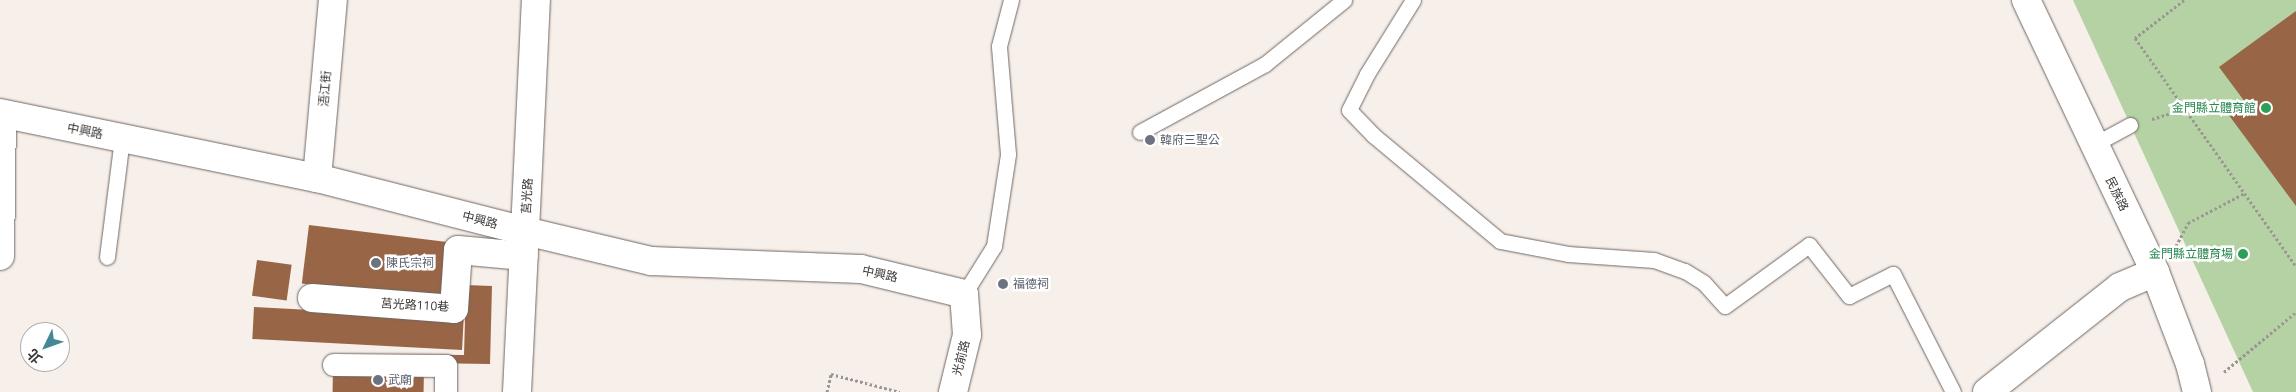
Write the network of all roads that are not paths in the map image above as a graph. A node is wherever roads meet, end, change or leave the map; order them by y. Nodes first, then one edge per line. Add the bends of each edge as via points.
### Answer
1 (333, 0) edge
2 (536, 0) edge
3 (1011, 0) edge
4 (1344, 0) edge
5 (1413, 0) edge
6 (2026, 0) edge
7 (1, 114) edge
8 (2130, 125) road end
9 (1140, 132) dead end
10 (122, 138) junction
11 (2093, 145) junction
12 (316, 178) junction
13 (525, 244) junction
14 (0, 256) edge
15 (107, 258) dead end
16 (2155, 272) junction
17 (964, 294) junction
18 (312, 298) dead end
19 (334, 365) dead end
20 (446, 392) edge
21 (517, 392) edge
22 (953, 392) edge
23 (1953, 392) edge
24 (1987, 392) edge
25 (2197, 392) edge

1 - 12 street, 浯江街
2 - 13 street, 莒光路
3 - 17 lane via 999,46 1008,154 994,246
4 - 9 lane via 1265,64
5 - 23 lane via 1349,110 1373,135 1500,241 1568,254 1654,260 1685,271 1726,306 1808,245 1849,296 1893,274
6 - 11 street, 民族路
7 - 10 street, 中興路
7 - 14 street
8 - 11 lane
10 - 12 street, 中興路
10 - 15 lane
11 - 16 street, 民族路
12 - 13 street, 中興路
13 - 17 street, 中興路 via 651,260 861,269
13 - 18 street, 莒光路110巷 via 458,250 454,309
13 - 21 street, 莒光路
16 - 24 street via 2120,287
16 - 25 street, 民族路 via 2190,364
17 - 22 street, 光前路 via 967,335
19 - 20 street via 446,366

